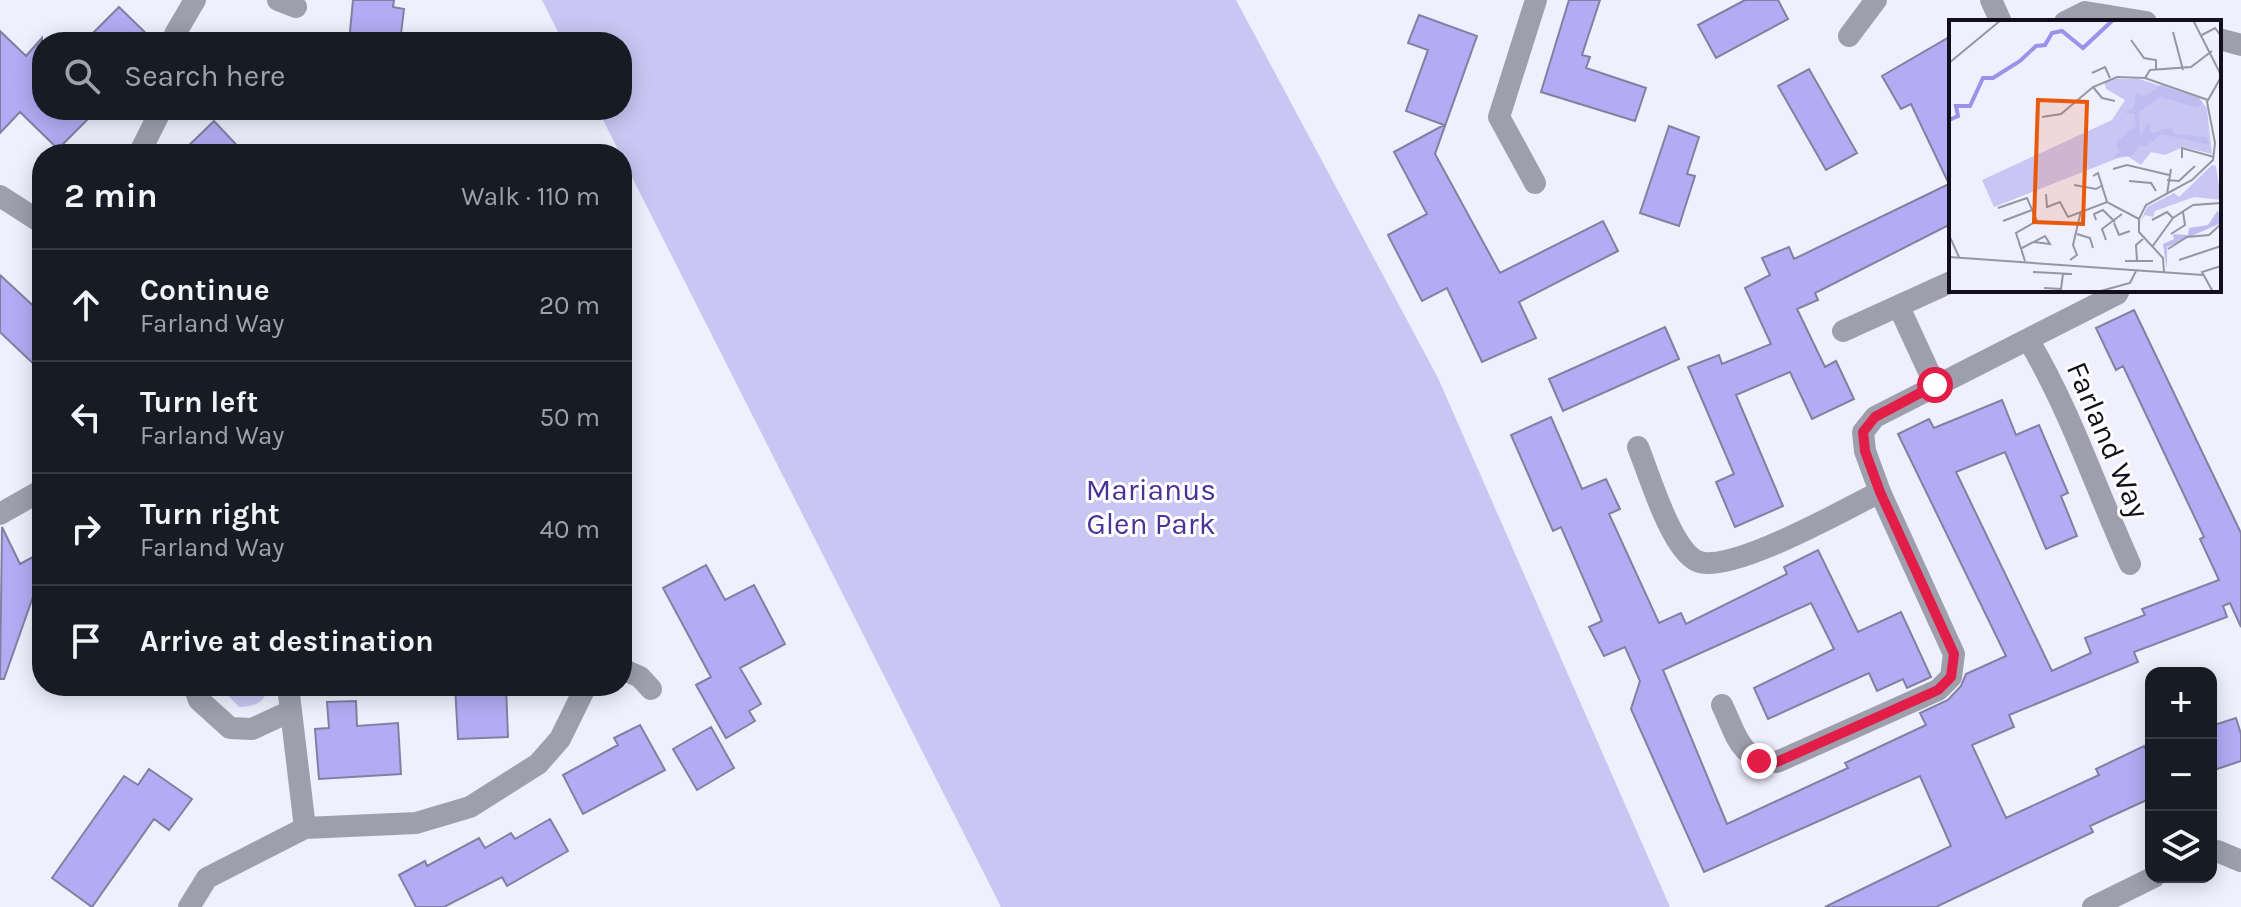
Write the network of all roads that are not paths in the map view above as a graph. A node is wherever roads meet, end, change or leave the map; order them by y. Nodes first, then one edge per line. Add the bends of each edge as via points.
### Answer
1 (195, 0) edge
2 (1536, 0) edge
3 (1876, 0) edge
4 (1991, 0) edge
5 (2000, 20) edge
6 (2069, 20) edge
7 (2134, 20) edge
8 (176, 32) edge
9 (1849, 36) dead end
10 (2221, 40) edge
11 (2241, 45) edge
12 (156, 120) edge
13 (144, 144) edge
14 (1535, 183) dead end
15 (0, 196) edge
16 (32, 217) edge
17 (1949, 283) edge
18 (2115, 292) edge
19 (1899, 307) junction
20 (1843, 331) dead end
21 (2029, 341) junction
22 (1935, 385) junction
23 (1638, 447) dead end
24 (1880, 492) junction
25 (32, 496) edge
26 (0, 514) edge
27 (2130, 564) dead end
28 (632, 673) edge
29 (651, 689) dead end
30 (198, 696) edge
31 (289, 696) edge
32 (581, 696) edge
33 (1722, 705) dead end
34 (291, 711) junction
35 (305, 828) junction
36 (2217, 851) edge
37 (2241, 861) edge
38 (2145, 881) edge
39 (189, 907) edge
40 (2093, 907) edge

1 - 8 street
2 - 14 street via 1499,117
3 - 9 street
4 - 5 street
6 - 7 street via 2085,12
10 - 11 street
12 - 13 street
15 - 16 street
17 - 19 street
18 - 21 street, Farland Way
19 - 20 street
19 - 22 street
21 - 22 street, Farland Way
21 - 27 street, Farland Way via 2064,402
22 - 24 street, Farland Way via 1875,417 1863,432
23 - 24 street via 1682,546 1696,561 1711,564 1754,553
24 - 33 street, Farland Way via 1954,654 1951,677 1938,690 1777,762 1759,761 1744,751
25 - 26 street
28 - 29 street
30 - 34 street via 230,728 252,729
31 - 34 street
32 - 35 street via 560,739 538,764 470,807 416,823
34 - 35 street
35 - 39 street via 207,878
36 - 37 street
38 - 40 street

